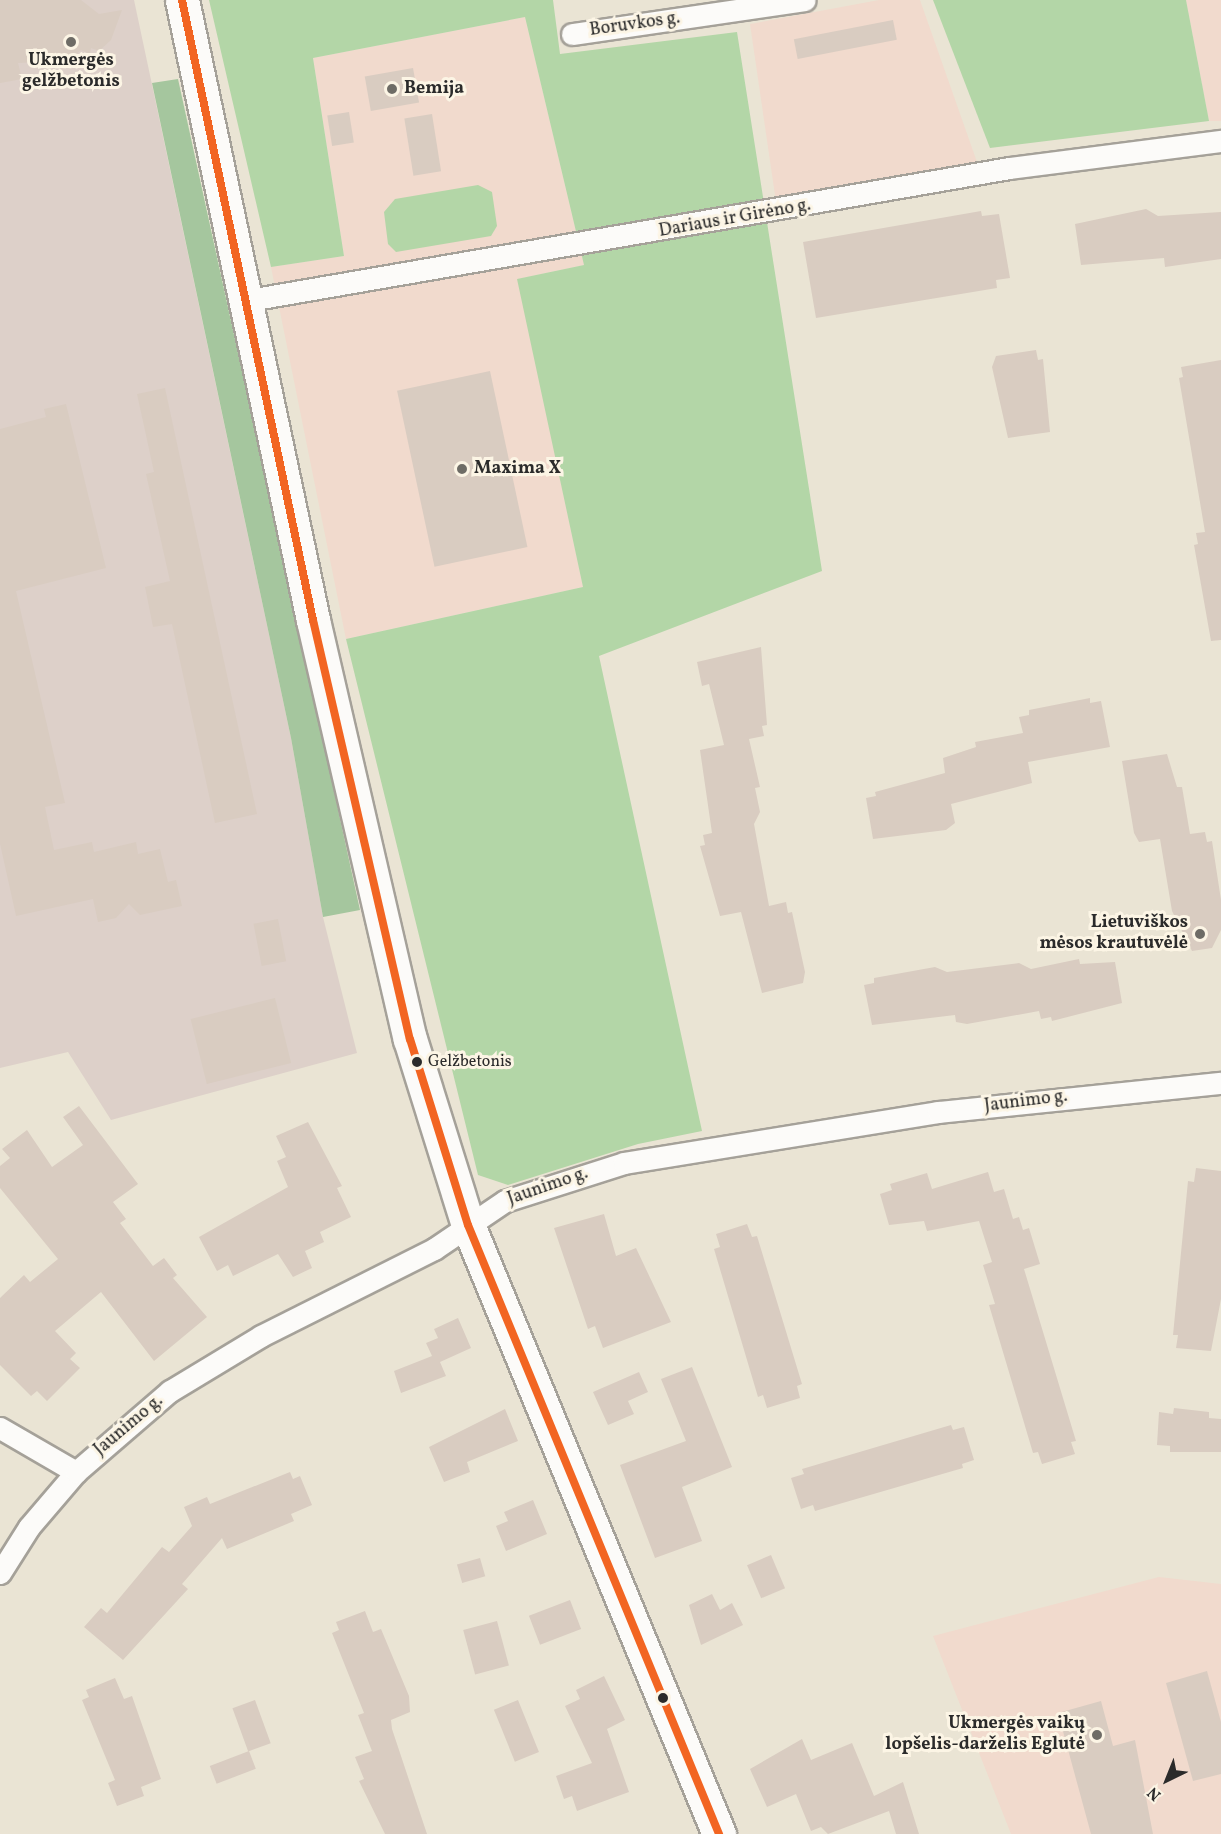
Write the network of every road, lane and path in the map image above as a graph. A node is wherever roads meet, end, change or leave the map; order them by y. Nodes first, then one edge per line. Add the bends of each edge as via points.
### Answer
1 (182, 0) edge
2 (805, 0) edge
3 (572, 34) dead end
4 (1221, 141) edge
5 (249, 300) junction
6 (1221, 1083) edge
7 (468, 1225) junction
8 (0, 1428) edge
9 (76, 1472) junction
10 (0, 1573) edge
11 (719, 1834) edge

1 - 5 main road
2 - 3 street, Boruvkos g.
4 - 5 street, Dariaus ir Girėno g. via 1008,168
5 - 7 main road via 312,620 406,1023
6 - 7 street, Jaunimo g. via 938,1113 624,1163 505,1201
7 - 9 street, Jaunimo g. via 434,1249 229,1353 170,1391
7 - 11 main road
8 - 9 street
9 - 10 street, Jaunimo g. via 28,1527

